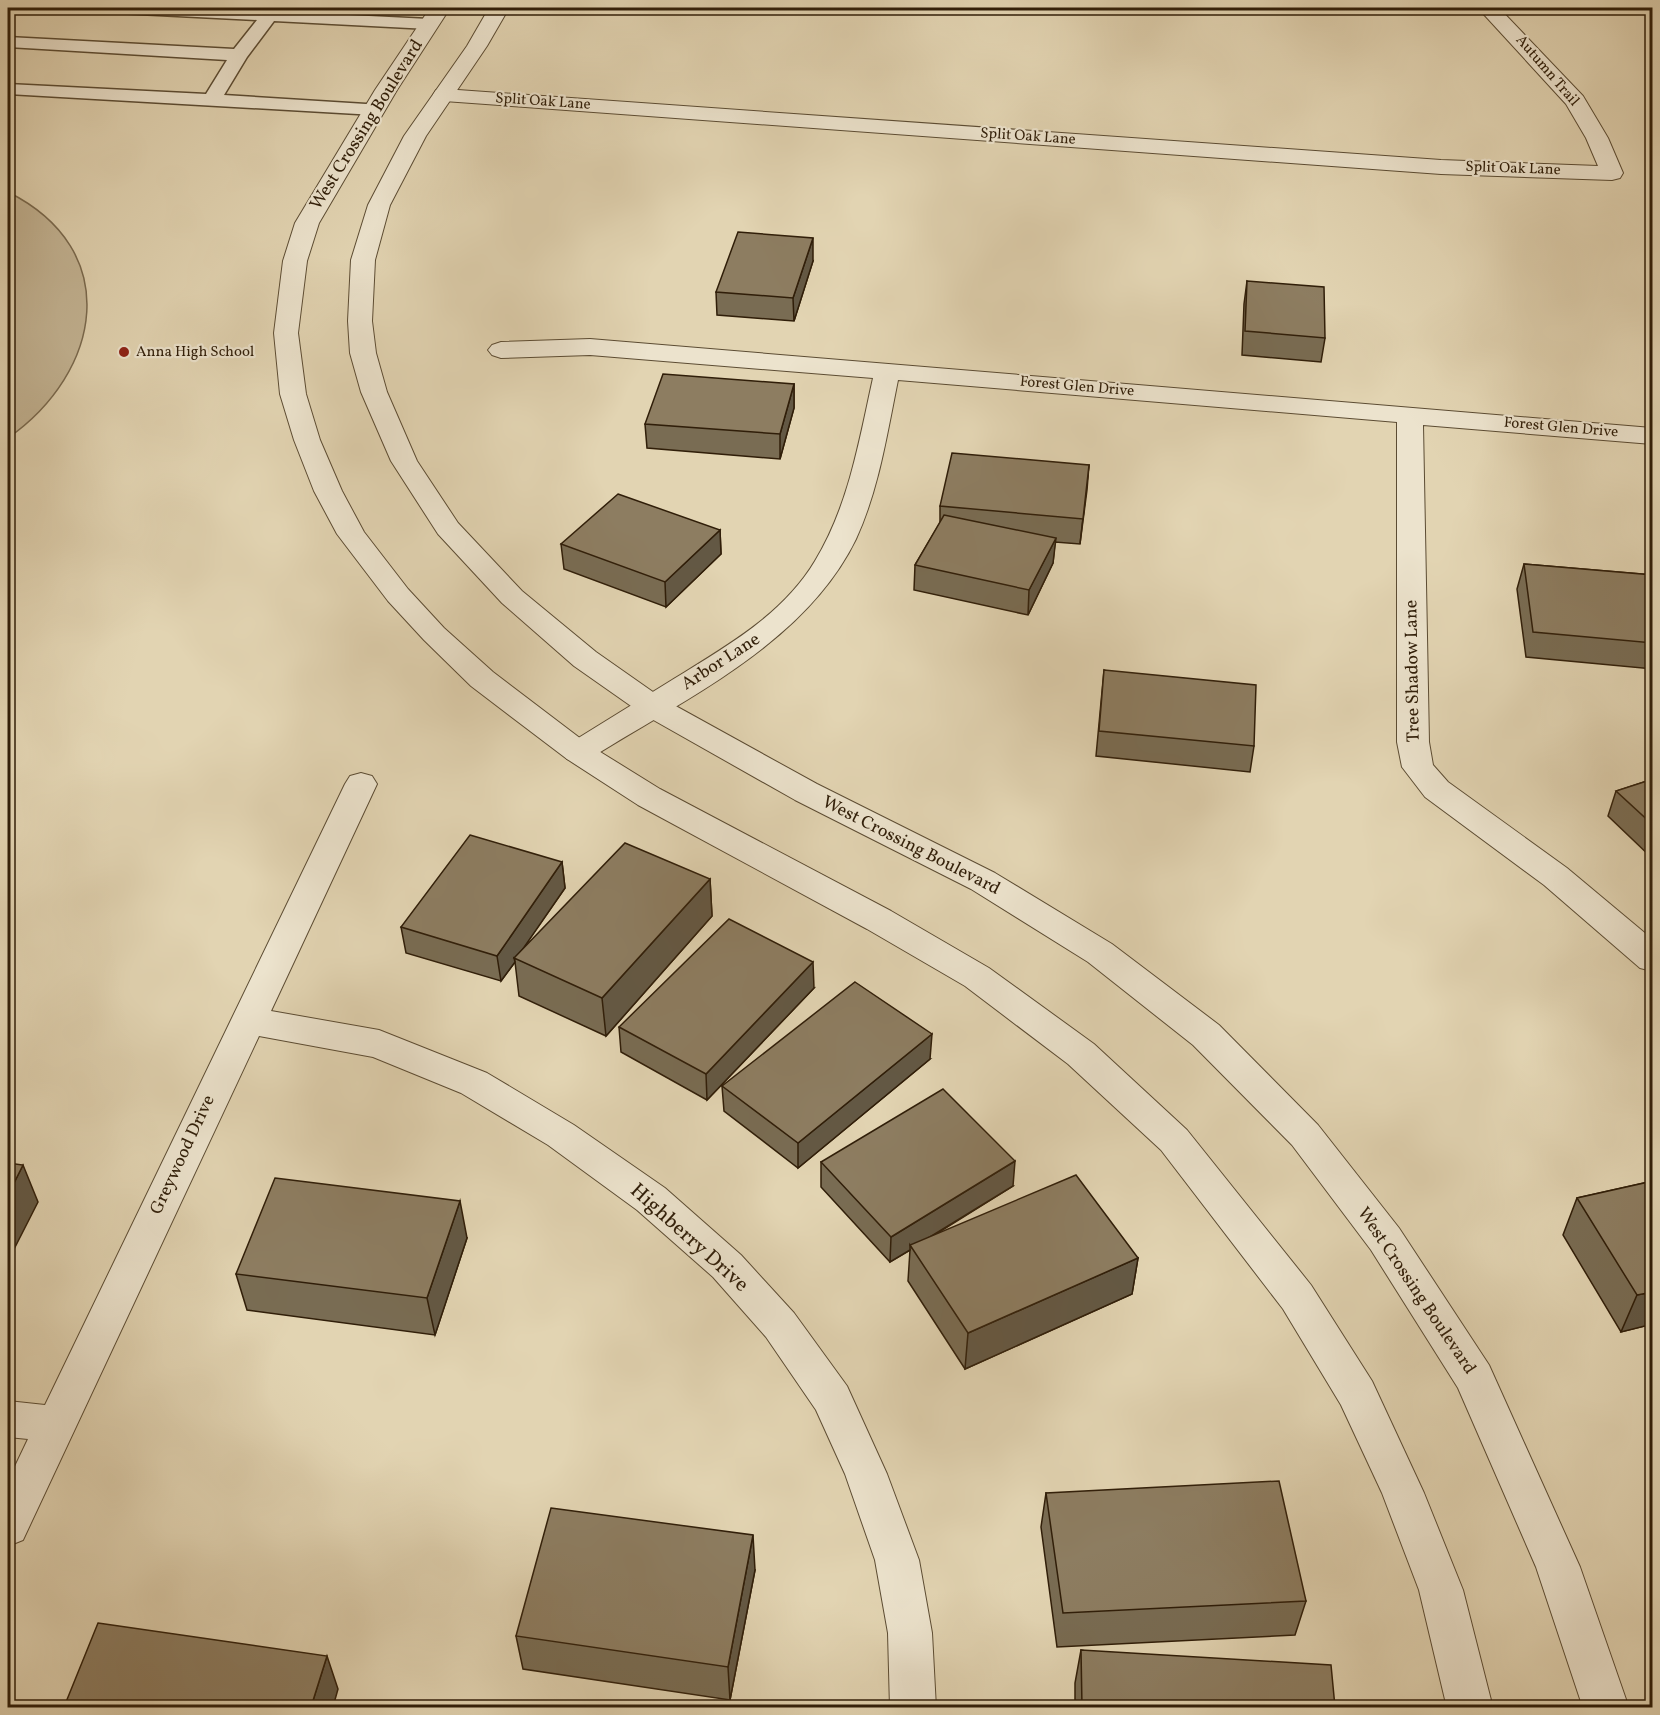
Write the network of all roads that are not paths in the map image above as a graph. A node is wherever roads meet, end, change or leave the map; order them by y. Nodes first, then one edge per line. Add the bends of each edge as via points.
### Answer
1 (118, 8) edge
2 (499, 8) edge
3 (1488, 8) edge
4 (269, 16) junction
5 (435, 16) edge
6 (8, 42) edge
7 (239, 55) junction
8 (8, 89) edge
9 (444, 95) junction
10 (211, 101) junction
11 (375, 109) junction
12 (1612, 173) joint
13 (501, 350) dead end
14 (887, 371) junction
15 (1410, 416) junction
16 (1653, 436) edge
17 (652, 706) junction
18 (578, 752) junction
19 (361, 784) dead end
20 (1653, 959) edge
21 (247, 1020) junction
22 (8, 1419) edge
23 (55, 1424) junction
24 (8, 1526) edge
25 (913, 1707) edge
26 (1470, 1707) edge
27 (1606, 1707) edge

1 - 4 lane
2 - 9 street, West Crossing Boulevard
3 - 12 street, Autumn Trail via 1575,102
4 - 5 lane
4 - 7 lane
5 - 11 street, West Crossing Boulevard
6 - 7 lane
7 - 10 lane
8 - 10 lane
9 - 12 street, Split Oak Lane via 1441,167
9 - 17 street, West Crossing Boulevard via 415,136 379,205 363,260 360,321 363,353 374,392 404,461 448,528 512,597 585,659
10 - 11 lane
11 - 18 street, West Crossing Boulevard via 307,223 295,261 286,333 293,394 307,440 328,492 351,534 398,595 482,679
13 - 14 street, Forest Glen Drive via 590,347
14 - 15 street, Forest Glen Drive
14 - 17 street, Arbor Lane via 863,482 829,562 807,593 751,645
15 - 16 street, Forest Glen Drive
15 - 20 street, Tree Shadow Lane via 1413,726 1418,767 1436,789 1568,886
17 - 18 street, Arbor Lane
17 - 27 street, West Crossing Boulevard via 806,792 983,881 1100,953 1206,1035 1305,1136 1385,1239 1474,1378 1558,1567
18 - 26 street, West Crossing Boulevard via 649,797 977,977 1081,1054 1174,1140 1297,1297 1357,1394 1403,1493 1440,1590
19 - 21 street, Greywood Drive
21 - 23 street, Greywood Drive
21 - 25 street, Highberry Drive via 379,1044 474,1083 561,1135 651,1199 728,1266 780,1325 832,1400 866,1474 897,1560 910,1633
22 - 23 street
23 - 24 street, Greywood Drive

